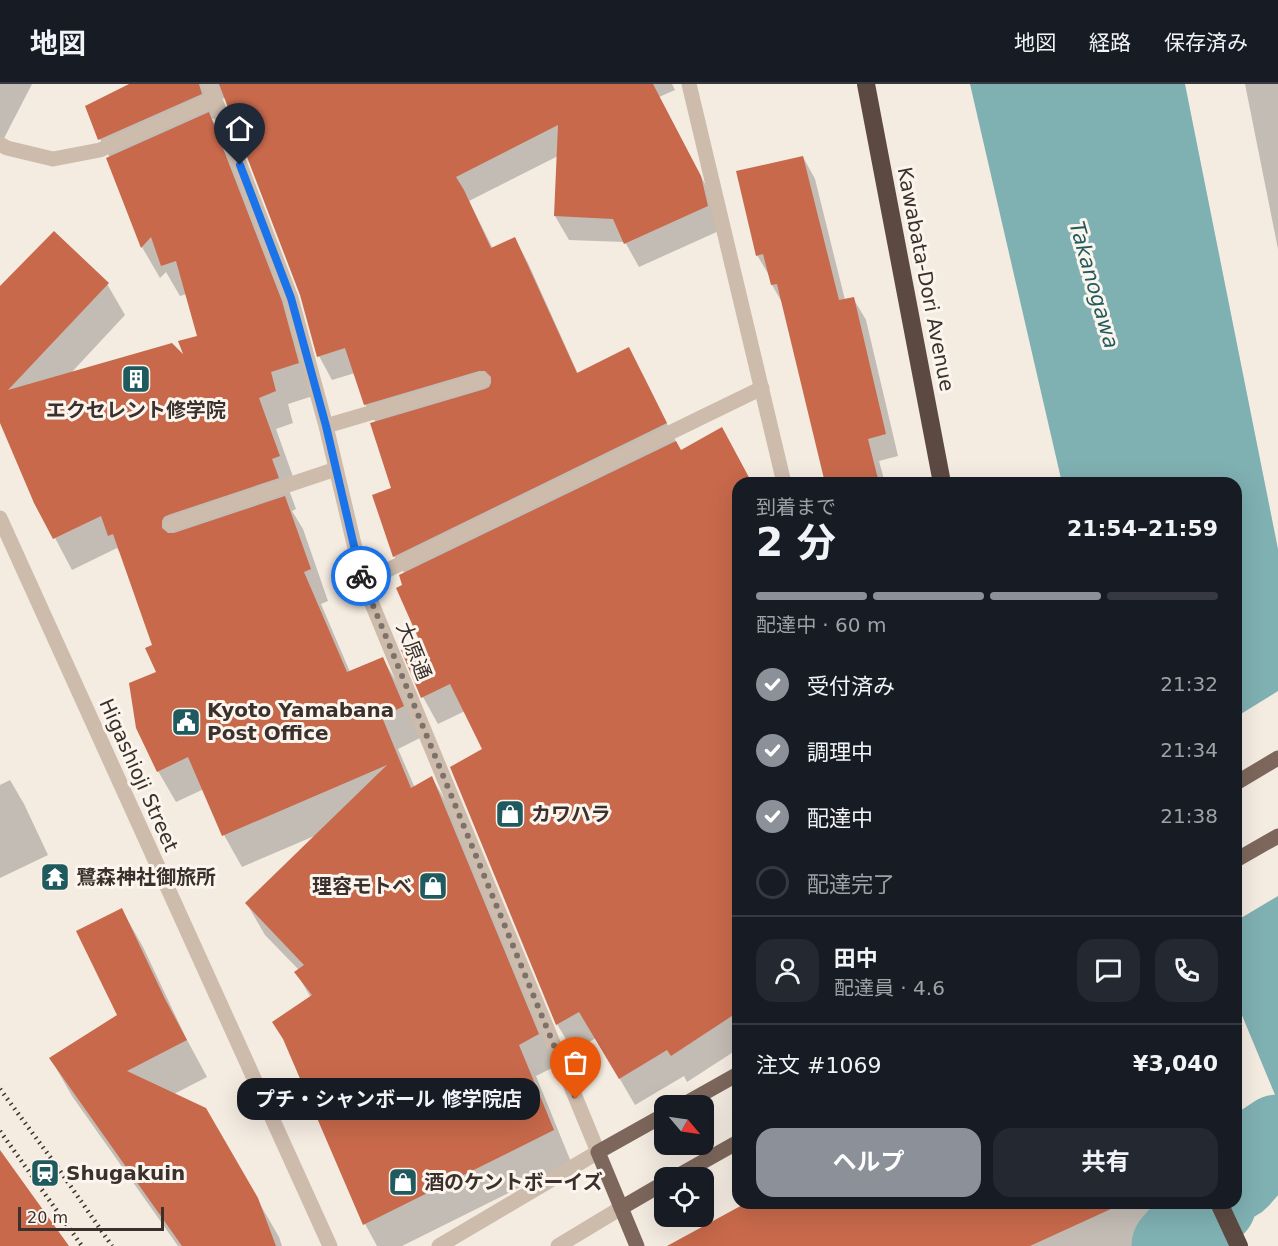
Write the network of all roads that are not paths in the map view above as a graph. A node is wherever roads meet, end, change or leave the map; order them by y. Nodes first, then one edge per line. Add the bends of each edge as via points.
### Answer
1 (209, 84) edge
2 (689, 84) edge
3 (866, 84) edge
4 (214, 99) junction
5 (0, 144) edge
6 (482, 380) dead end
7 (762, 388) junction
8 (326, 426) junction
9 (336, 469) junction
10 (783, 477) edge
11 (941, 477) edge
12 (0, 518) edge
13 (171, 524) dead end
14 (363, 582) junction
15 (1278, 758) edge
16 (1242, 779) edge
17 (1278, 836) edge
18 (1242, 857) edge
19 (732, 1077) edge
20 (701, 1095) edge
21 (654, 1121) edge
22 (732, 1145) edge
23 (598, 1152) junction
24 (694, 1167) edge
25 (654, 1189) edge
26 (621, 1208) junction
27 (1222, 1209) edge
28 (1238, 1242) edge
29 (330, 1246) edge
30 (439, 1246) edge
31 (558, 1246) edge
32 (637, 1246) edge

1 - 4 street, 大原通
2 - 7 street
3 - 11 highway, Kawabata-Dori Avenue
4 - 5 street via 100,150 53,159
4 - 8 street, 大原通 via 291,298
6 - 8 street
7 - 10 street
7 - 14 street
8 - 9 street, 大原通
9 - 13 street
9 - 14 street, 大原通
12 - 29 street, Higashioji Street
14 - 23 street, 大原通
15 - 16 main road
17 - 18 main road
19 - 20 main road
21 - 23 main road
22 - 24 main road
23 - 26 main road
23 - 30 street
25 - 26 main road
26 - 31 street
26 - 32 main road
27 - 28 highway

